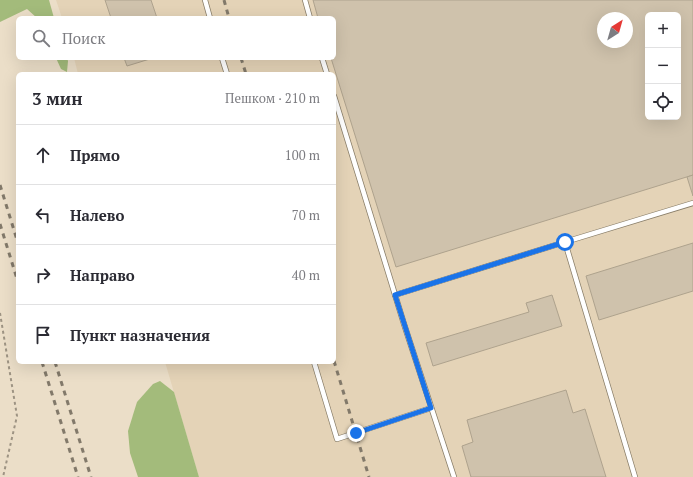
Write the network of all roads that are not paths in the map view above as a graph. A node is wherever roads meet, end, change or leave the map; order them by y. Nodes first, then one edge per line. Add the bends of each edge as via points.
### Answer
1 (205, 0) edge
2 (305, 0) edge
3 (209, 16) edge
4 (309, 16) edge
5 (223, 60) edge
6 (323, 60) edge
7 (226, 72) edge
8 (326, 72) edge
9 (336, 103) edge
10 (693, 203) edge
11 (565, 242) junction
12 (395, 295) junction
13 (315, 364) edge
14 (431, 408) junction
15 (454, 477) edge
16 (635, 477) edge

1 - 3 lane
2 - 4 lane
5 - 7 lane
6 - 8 lane
9 - 12 lane
10 - 11 lane
11 - 12 lane
11 - 16 lane
12 - 14 lane
13 - 14 lane via 338,438
14 - 15 lane

